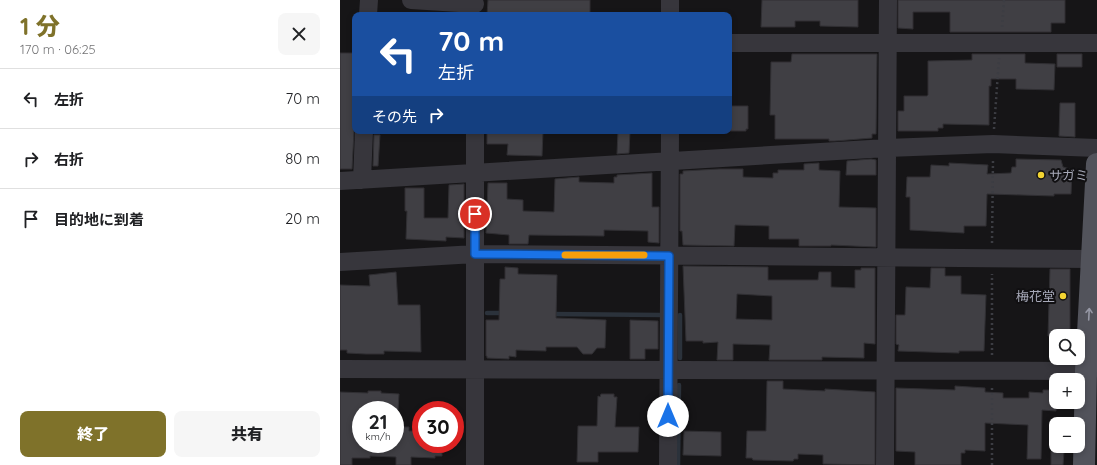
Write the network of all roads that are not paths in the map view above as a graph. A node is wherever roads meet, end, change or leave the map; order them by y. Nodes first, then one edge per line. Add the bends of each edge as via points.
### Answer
1 (369, 0) edge
2 (410, 0) edge
3 (670, 0) edge
4 (888, 0) edge
5 (475, 6) edge
6 (368, 12) edge
7 (670, 12) edge
8 (732, 43) edge
9 (888, 43) junction
10 (1097, 43) edge
11 (364, 134) edge
12 (475, 134) edge
13 (670, 134) edge
14 (887, 148) junction
15 (1097, 148) edge
16 (669, 162) junction
17 (1097, 164) edge
18 (475, 173) junction
19 (362, 180) junction
20 (340, 181) edge
21 (475, 254) junction
22 (669, 256) junction
23 (886, 257) junction
24 (1092, 259) junction
25 (340, 262) edge
26 (340, 369) edge
27 (475, 370) junction
28 (669, 370) junction
29 (885, 370) junction
30 (1092, 370) edge
31 (475, 465) edge
32 (668, 465) edge
33 (885, 465) edge
34 (1084, 465) edge

1 - 6 street
2 - 5 street
3 - 7 street
4 - 9 street
8 - 9 street
9 - 10 street
9 - 14 street
11 - 19 street
12 - 18 street
13 - 16 street
14 - 15 street via 993,144
14 - 16 street
14 - 23 street
16 - 18 street
16 - 22 street
17 - 24 main road
18 - 19 street
18 - 21 street
19 - 20 street
21 - 22 street
21 - 25 street
21 - 27 street
22 - 23 street
22 - 28 street
23 - 24 street
23 - 29 street
30 -> 24 main road
26 - 27 street
27 - 28 street
27 - 31 street
28 - 29 street
28 - 32 street
29 - 30 street
29 - 33 street
30 - 34 main road

